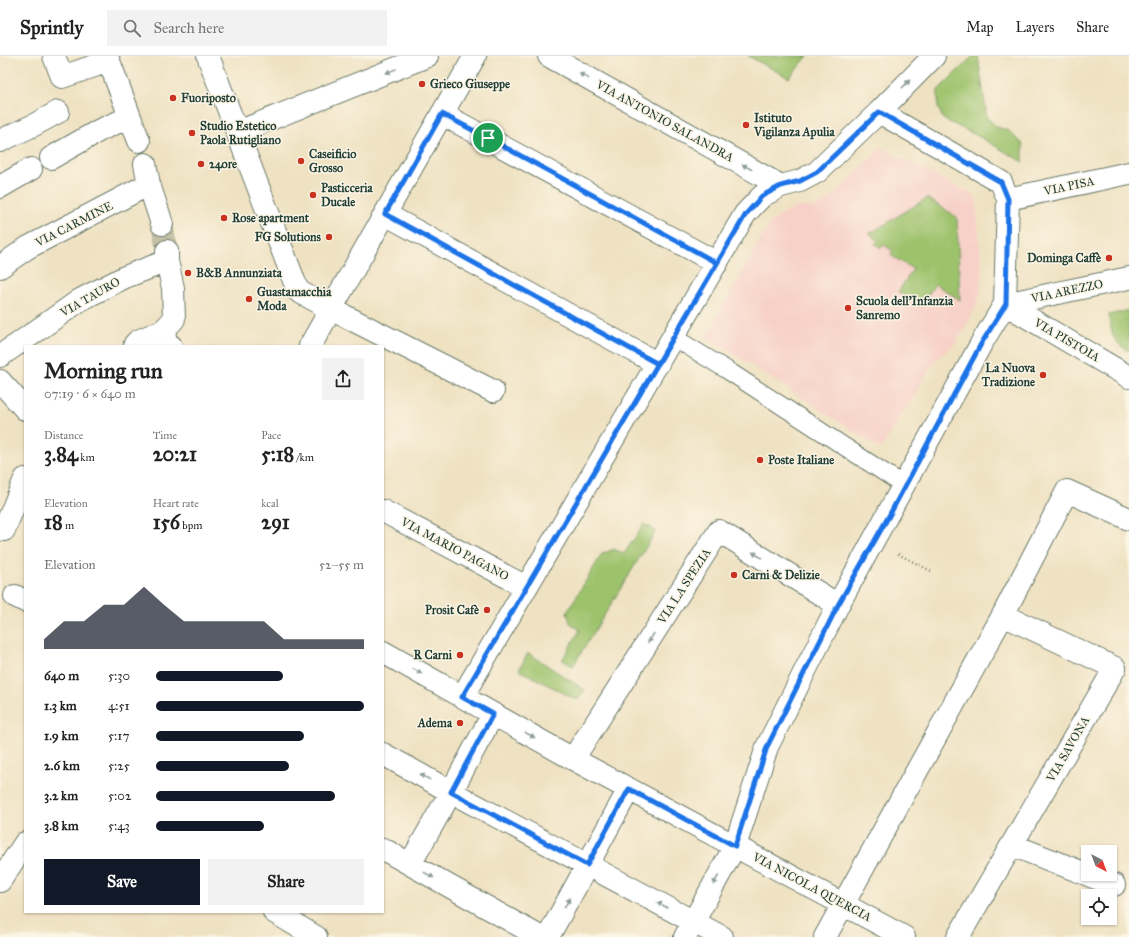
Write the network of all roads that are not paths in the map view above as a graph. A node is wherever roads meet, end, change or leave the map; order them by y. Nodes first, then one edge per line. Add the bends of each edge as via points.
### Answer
1 (54, 56) edge
2 (208, 56) edge
3 (427, 56) edge
4 (475, 56) edge
5 (549, 56) edge
6 (934, 56) edge
7 (58, 112) dead end
8 (879, 112) junction
9 (442, 114) junction
10 (130, 116) junction
11 (238, 132) junction
12 (0, 141) edge
13 (139, 141) dead end
14 (51, 158) dead end
15 (31, 169) dead end
16 (1129, 173) edge
17 (781, 186) junction
18 (0, 187) edge
19 (1008, 199) junction
20 (385, 214) junction
21 (162, 224) tunnel mouth
22 (717, 263) junction
23 (0, 267) edge
24 (1129, 278) edge
25 (1006, 304) junction
26 (331, 309) junction
27 (673, 338) junction
28 (167, 340) edge
29 (135, 344) dead end
30 (311, 345) edge
31 (10, 349) edge
32 (658, 364) junction
33 (1129, 377) edge
34 (0, 381) edge
35 (493, 391) dead end
36 (24, 407) edge
37 (24, 481) edge
38 (905, 486) junction
39 (384, 512) edge
40 (1129, 519) edge
41 (0, 528) edge
42 (526, 587) junction
43 (838, 605) junction
44 (1003, 615) junction
45 (384, 653) edge
46 (462, 697) junction
47 (493, 714) junction
48 (384, 755) edge
49 (573, 759) junction
50 (629, 789) junction
51 (451, 792) junction
52 (24, 844) edge
53 (1012, 845) junction
54 (735, 846) junction
55 (384, 850) edge
56 (410, 864) junction
57 (587, 865) junction
58 (0, 880) edge
59 (1114, 885) dead end
60 (842, 904) junction
61 (276, 913) edge
62 (689, 930) edge
63 (316, 937) edge
64 (540, 937) edge
65 (548, 937) edge
66 (722, 937) edge
67 (825, 937) edge
68 (904, 937) edge
69 (958, 937) edge

1 - 10 street via 62,77 109,61
2 - 11 street
3 -> 11 street
4 - 9 street
17 -> 5 street, VIA ANTONIO SALANDRA
8 -> 6 street
7 - 12 street
8 - 17 street via 817,172 800,181
8 - 19 street via 1001,182
9 - 20 street
9 - 22 street
10 - 13 street
10 - 14 street
11 - 26 street via 298,291
15 - 18 street
16 - 19 street, VIA PISA
17 - 22 street via 762,196 746,214
19 - 25 street
20 - 26 street
20 - 32 street
21 - 23 street, VIA CARMINE via 147,174
22 - 27 street
24 - 25 street, VIA AREZZO
25 - 33 street, VIA PISTOIA
25 - 38 street via 981,344
26 - 30 street
26 - 35 street
27 - 32 street
27 - 38 lane via 727,370
28 - 29 street via 138,341
28 - 31 street, VIA TAURO via 174,319 173,288 167,256 80,300
32 - 42 street
34 - 36 street
37 - 41 street via 4,530
38 - 43 street
39 - 42 street, VIA MARIO PAGANO
40 - 44 street via 1067,491
42 - 46 street
43 -> 49 street, VIA LA SPEZIA via 719,531
43 - 54 street via 767,747
44 - 53 street, VIA SAVONA via 1115,668
44 - 60 street
45 -> 46 street, VIA NICOLA QUERCIA
46 - 47 street, VIA NICOLA QUERCIA
47 -> 49 street, VIA NICOLA QUERCIA
47 - 51 street
51 -> 48 street
49 - 50 street, VIA NICOLA QUERCIA
50 - 54 street, VIA NICOLA QUERCIA
50 - 57 street
51 - 56 street
51 - 57 street
52 - 58 street
53 - 59 street
53 - 69 street, VIA SAVONA
54 - 60 street, VIA NICOLA QUERCIA
54 -> 62 street
55 - 56 street
56 -> 64 street
62 -> 57 street
65 -> 57 street
60 - 67 street
60 - 68 street, VIA NICOLA QUERCIA
61 - 63 street
62 - 66 street

